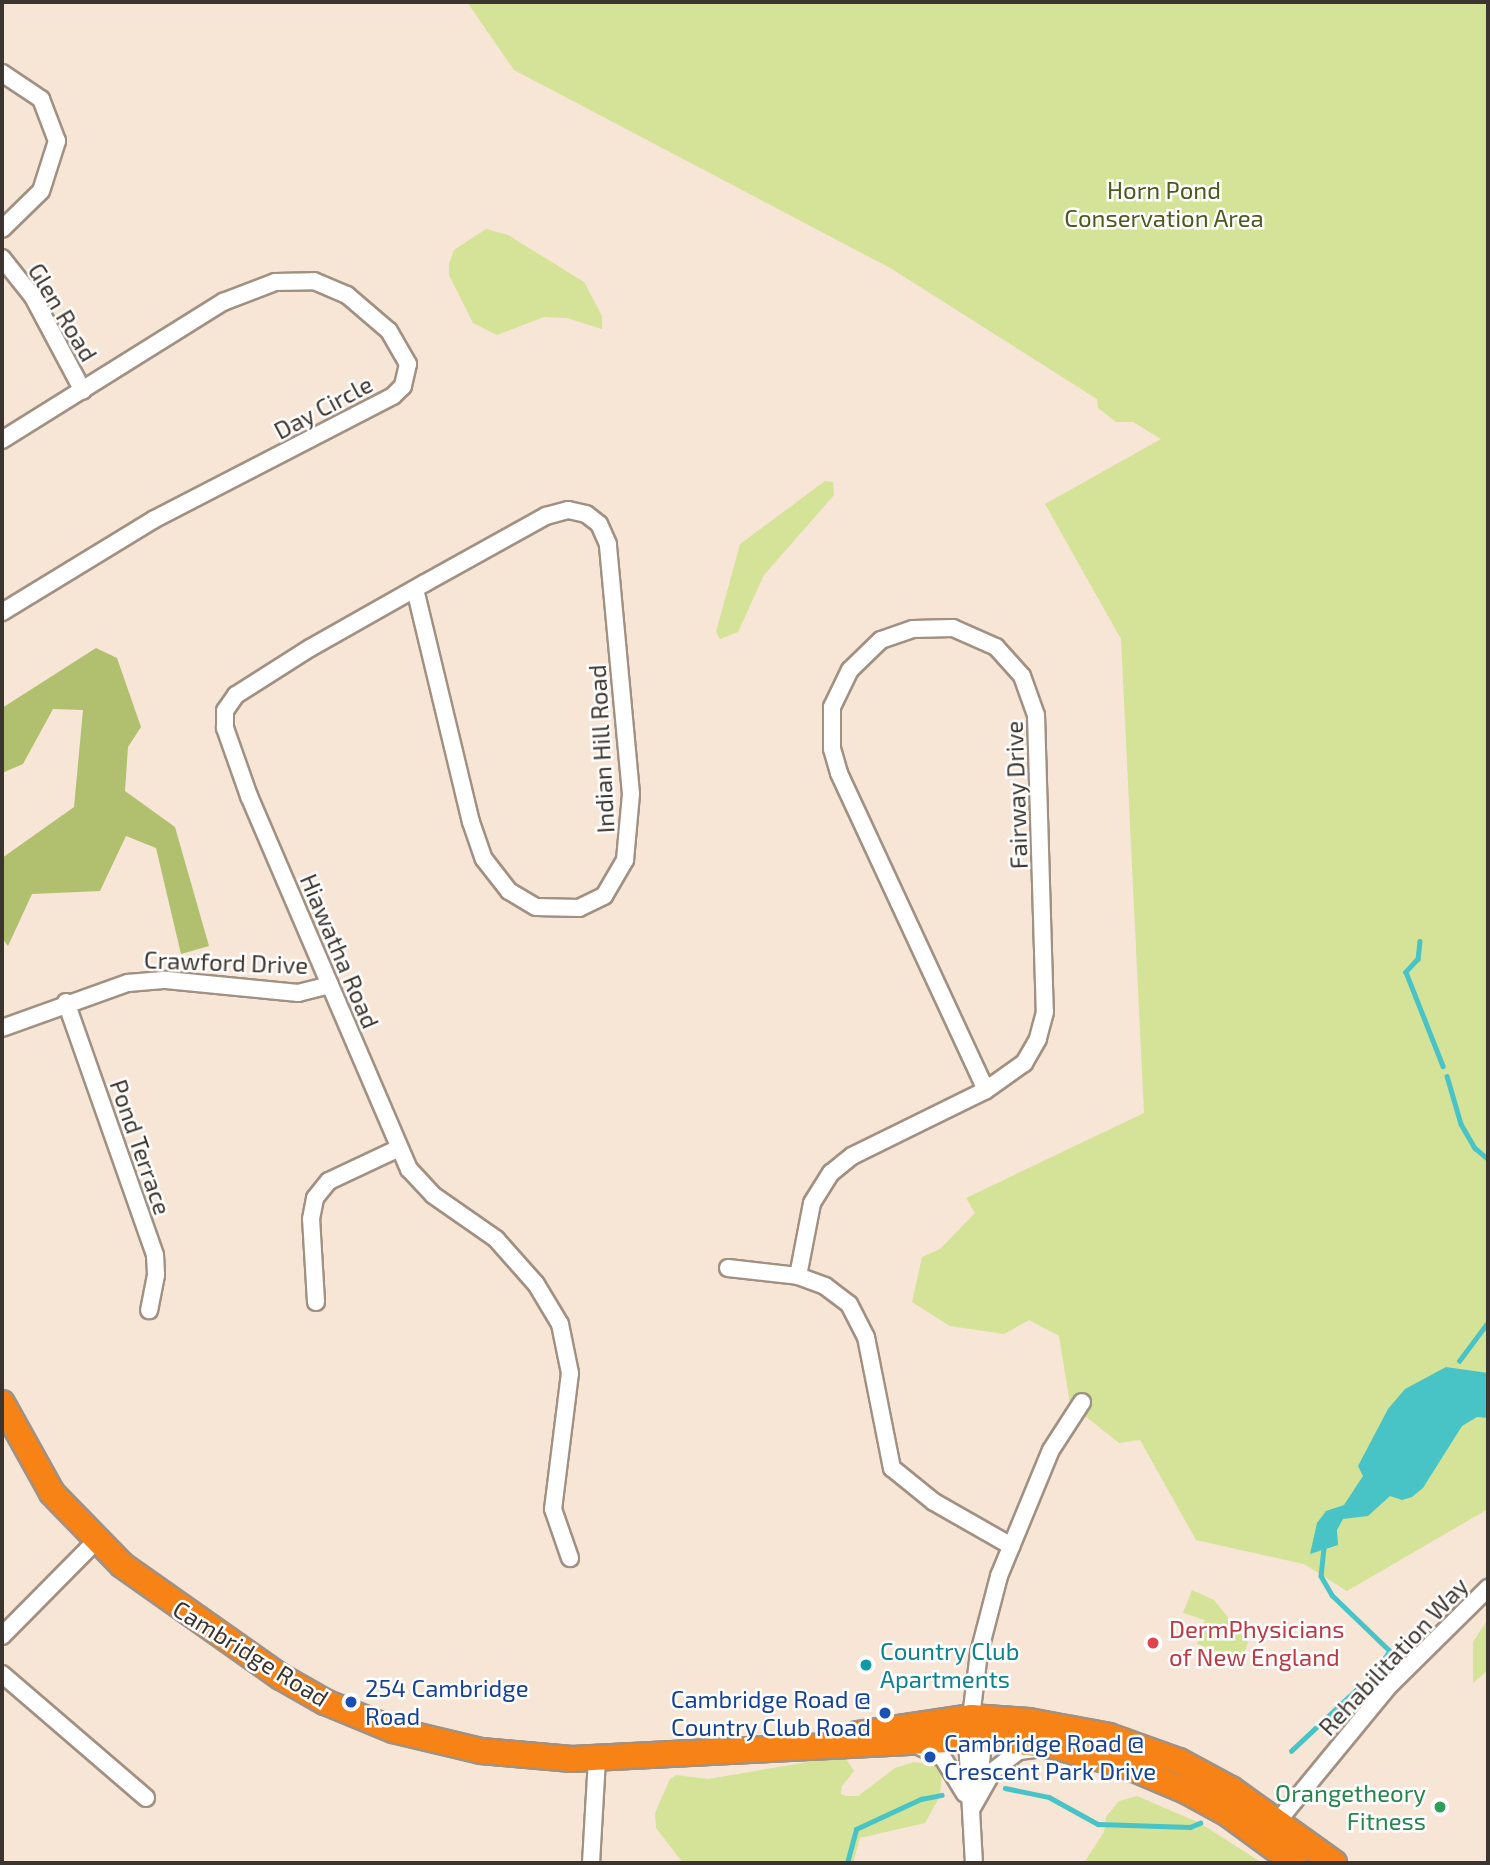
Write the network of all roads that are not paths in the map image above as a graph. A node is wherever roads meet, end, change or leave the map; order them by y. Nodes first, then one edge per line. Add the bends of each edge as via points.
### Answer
1 (2, 73) edge
2 (2, 229) edge
3 (2, 258) edge
4 (83, 391) junction
5 (2, 440) edge
6 (586, 514) joint
7 (415, 589) junction
8 (2, 612) edge
9 (330, 985) junction
10 (66, 1002) junction
11 (2, 1028) edge
12 (986, 1090) junction
13 (399, 1148) junction
14 (728, 1268) dead end
15 (798, 1276) junction
16 (316, 1302) dead end
17 (149, 1310) dead end
18 (1082, 1402) dead end
19 (2, 1403) edge
20 (95, 1542) junction
21 (1011, 1546) junction
22 (570, 1558) dead end
23 (1488, 1588) edge
24 (2, 1636) edge
25 (2, 1674) edge
26 (974, 1731) junction
27 (908, 1742) junction
28 (799, 1749) junction
29 (1072, 1750) junction
30 (597, 1759) junction
31 (979, 1791) junction
32 (146, 1798) dead end
33 (971, 1808) junction
34 (1278, 1821) junction
35 (591, 1863) edge
36 (974, 1863) edge
37 (1295, 1863) edge
38 (1334, 1863) edge

1 - 2 street via 41,99 57,141 41,191
3 - 4 street, Glen Road via 33,297
4 - 5 street, Day Circle
4 - 8 street, Day Circle via 223,302 251,289 287,281 314,281 347,295 389,331 408,364 403,386 393,396 144,525
6 - 7 street, Hiawatha Road via 568,510 547,516
6 - 7 street, Indian Hill Road via 599,524 608,544 631,809 629,844 620,872 610,891 593,904 557,910 528,905 509,891 484,859
7 - 9 street, Hiawatha Road via 249,685 230,701 224,714 231,752
9 - 10 street, Crawford Drive via 298,993 147,981 109,987
9 - 13 street, Hiawatha Road
10 - 11 street, Crawford Drive
10 - 17 street, Pond Terrace via 155,1255
12 - 12 street, Fairway Drive via 832,749 832,707 850,670 881,640 914,629 953,628 996,647 1022,676 1036,715 1045,1012 1038,1039 1024,1063
12 - 15 street, Fairway Drive via 852,1156 831,1173 812,1203
13 - 16 street via 329,1181 315,1198 311,1219
13 - 22 street, Hiawatha Road via 423,1187 506,1250 543,1294 560,1324 570,1373 553,1509
14 - 15 street
15 - 21 street via 838,1294 861,1322 894,1471 934,1502
18 - 21 street via 1051,1450
19 - 20 highway, Cambridge Road via 42,1478
20 - 24 street
20 - 30 highway, Cambridge Road via 231,1646 344,1710 409,1735 464,1748 527,1757
21 - 26 street via 985,1628
23 - 34 street, Rehabilitation Way via 1388,1687
25 - 32 street
26 - 27 highway, Cambridge Road
26 - 28 highway, Cambridge Road via 891,1727
26 - 29 highway, Cambridge Road
26 - 31 street
26 - 33 street
26 - 34 highway, Cambridge Road via 1029,1720 1130,1742 1212,1778
27 - 28 highway, Cambridge Road
27 - 33 street via 943,1758
28 - 30 highway, Cambridge Road
29 - 31 street via 1019,1751 993,1771
29 - 37 highway, Cambridge Road via 1127,1766 1208,1802
30 - 35 street
31 - 33 street
33 - 36 street
34 - 38 highway, Cambridge Road

